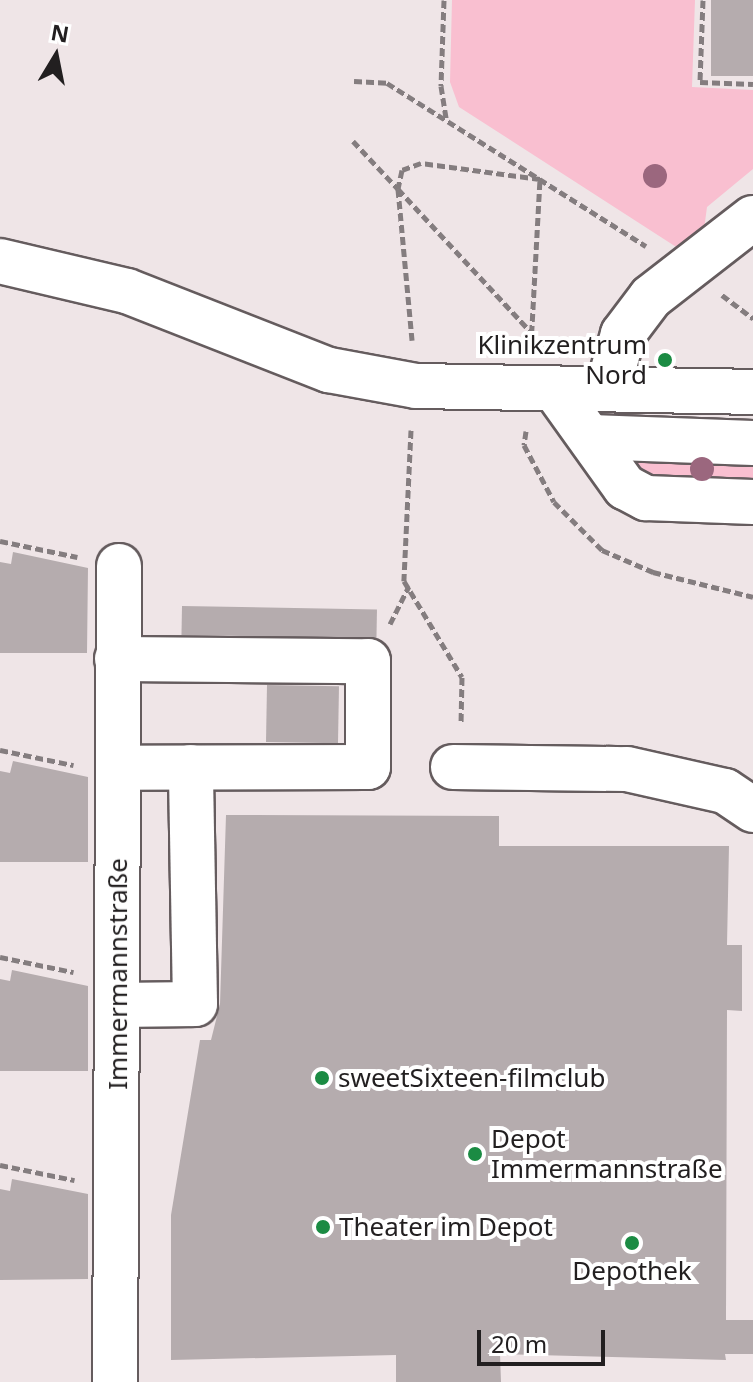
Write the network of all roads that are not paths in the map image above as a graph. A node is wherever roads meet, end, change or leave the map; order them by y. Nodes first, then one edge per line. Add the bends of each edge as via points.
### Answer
1 (753, 218) edge
2 (0, 261) edge
3 (554, 388) junction
4 (608, 388) junction
5 (753, 392) edge
6 (591, 437) junction
7 (753, 443) edge
8 (753, 502) edge
9 (119, 566) road end
10 (117, 659) junction
11 (457, 754) road end
12 (191, 767) junction
13 (118, 768) junction
14 (753, 810) edge
15 (119, 993) junction
16 (115, 1382) edge

1 - 4 street via 651,297 623,334
2 - 3 street via 127,291 329,370 416,386
3 - 4 street
3 - 6 street
4 - 5 street
6 - 7 street
6 - 8 street via 625,487 646,498
9 - 10 street, Immermannstraße
10 - 12 street via 368,661 368,767
10 - 13 street, Immermannstraße
11 - 14 street via 657,773 725,791
12 - 13 street
12 - 15 street via 195,1004
13 - 15 street, Immermannstraße
15 - 16 street, Immermannstraße

